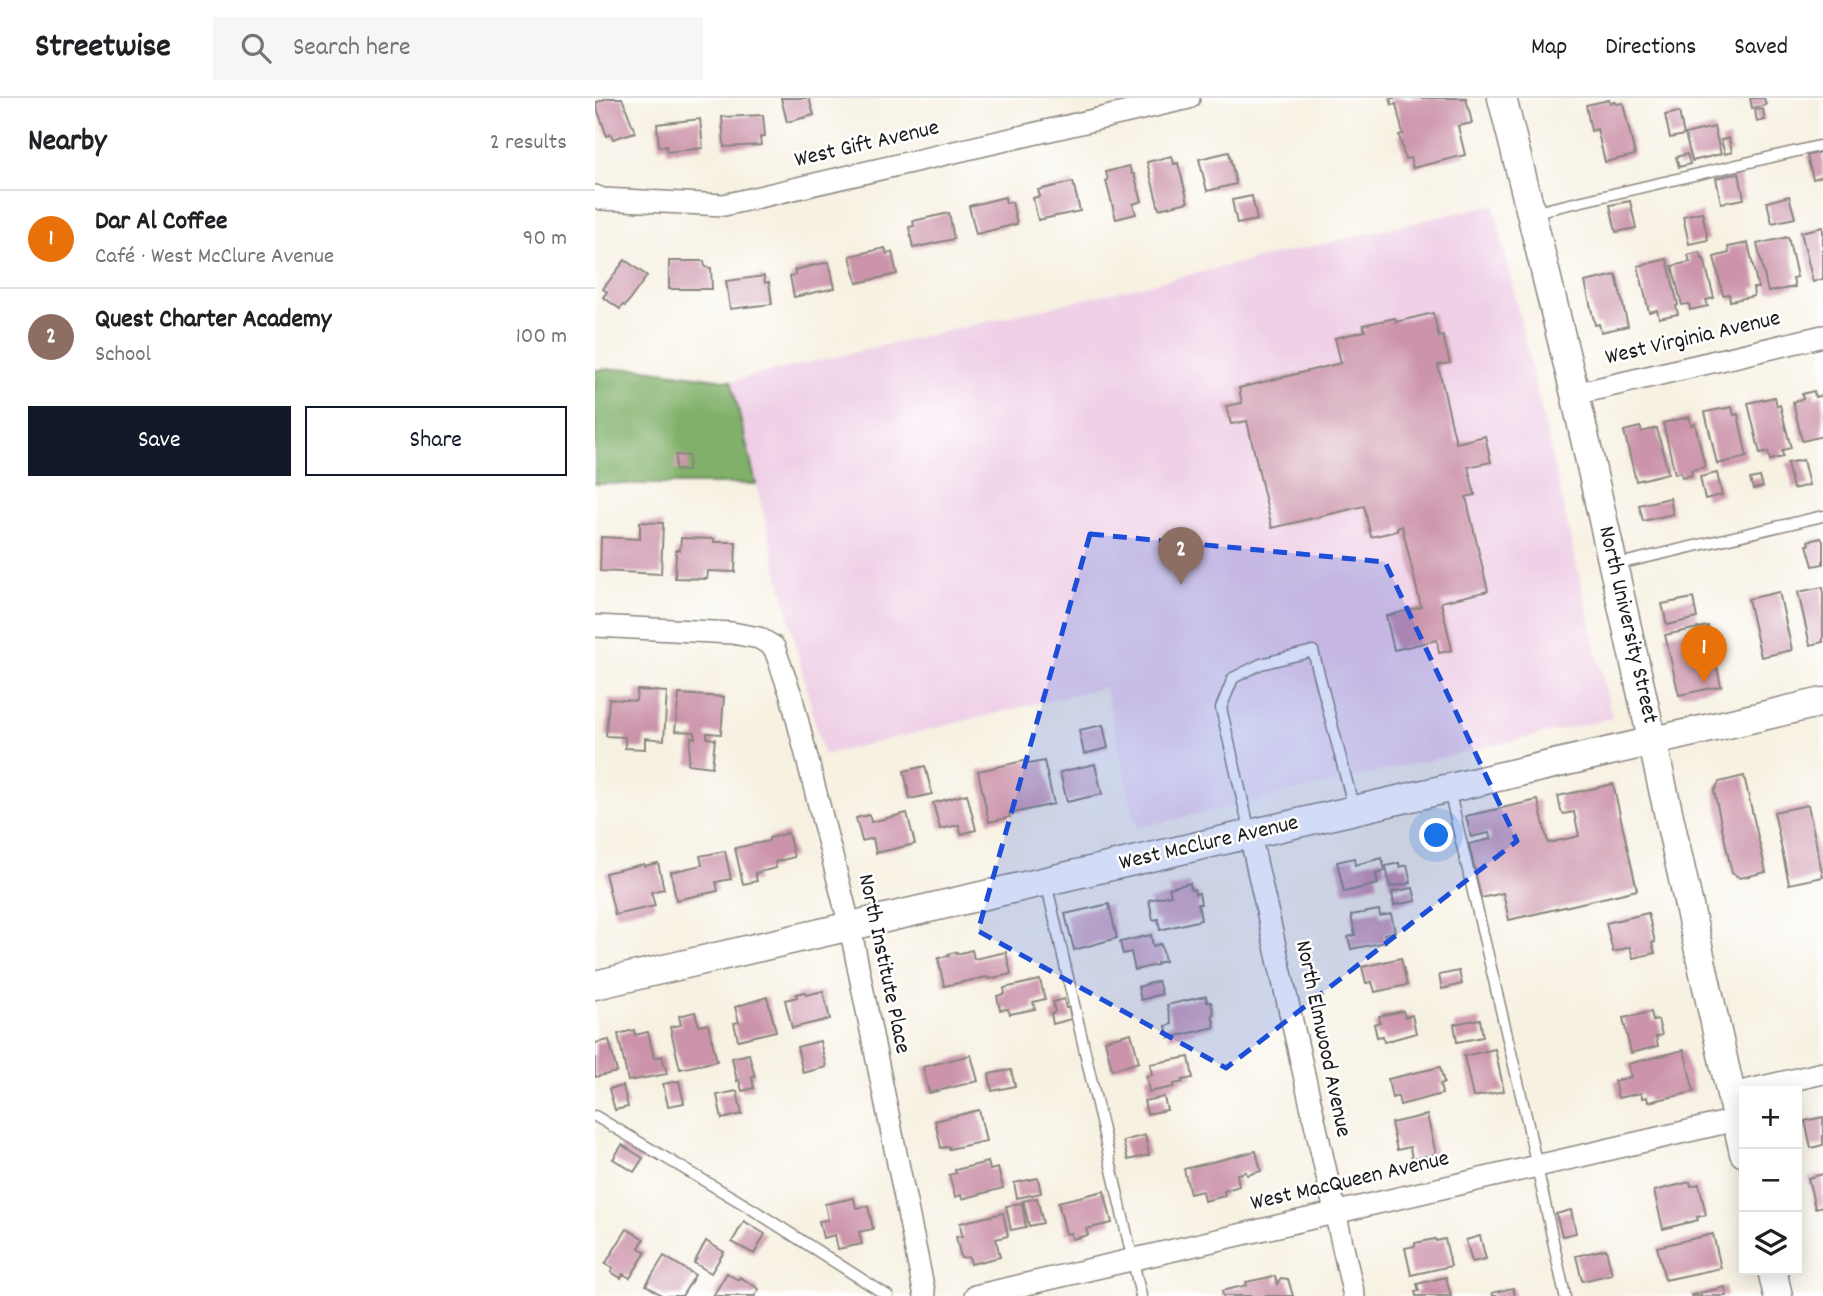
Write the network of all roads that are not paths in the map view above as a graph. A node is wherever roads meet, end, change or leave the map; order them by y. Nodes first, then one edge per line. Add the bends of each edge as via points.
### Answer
1 (1189, 98) edge
2 (1502, 98) edge
3 (1823, 145) edge
4 (595, 196) edge
5 (1531, 212) junction
6 (1823, 336) edge
7 (1575, 394) junction
8 (1823, 516) edge
9 (1614, 565) junction
10 (595, 626) edge
11 (1823, 702) edge
12 (1653, 741) junction
13 (1448, 789) junction
14 (1354, 811) junction
15 (1250, 835) junction
16 (1047, 882) junction
17 (850, 927) junction
18 (595, 985) edge
19 (1823, 1073) edge
20 (1734, 1107) junction
21 (595, 1116) edge
22 (1743, 1149) edge
23 (1536, 1166) junction
24 (1334, 1213) junction
25 (1133, 1259) junction
26 (1773, 1275) edge
27 (888, 1296) edge
28 (925, 1296) edge
29 (975, 1296) edge
30 (1141, 1296) edge
31 (1354, 1296) edge
32 (1565, 1296) edge
33 (1779, 1296) edge

1 - 4 street, West Gift Avenue via 724,205
2 - 5 street, North University Street
3 - 5 lane
5 - 7 street, North University Street
6 - 7 street, West Virginia Avenue
7 - 9 street, North University Street
8 - 9 lane
9 - 12 street, North University Street
10 - 17 street, North Institute Place via 732,633 759,638 774,647 792,695
11 - 12 street, West McClure Avenue
12 - 13 street, West McClure Avenue
12 - 20 street, North University Street
13 - 14 street, West McClure Avenue
13 - 23 lane
14 - 15 street, West McClure Avenue
14 - 15 lane via 1313,652 1300,654 1261,664 1233,678 1221,708
15 - 16 street, West McClure Avenue
15 - 24 street, North Elmwood Avenue
16 - 17 street, West McClure Avenue
16 - 25 lane
17 - 18 street, West McClure Avenue
17 - 28 street, North Institute Place
19 - 20 street, West MacQueen Avenue
20 - 22 street, North University Street
20 - 23 street, West MacQueen Avenue
21 - 27 lane
23 - 24 street, West MacQueen Avenue
23 - 32 lane
24 - 25 street, West MacQueen Avenue
24 - 31 street, North Elmwood Avenue
25 - 29 street, West MacQueen Avenue
25 - 30 lane
26 - 33 street

